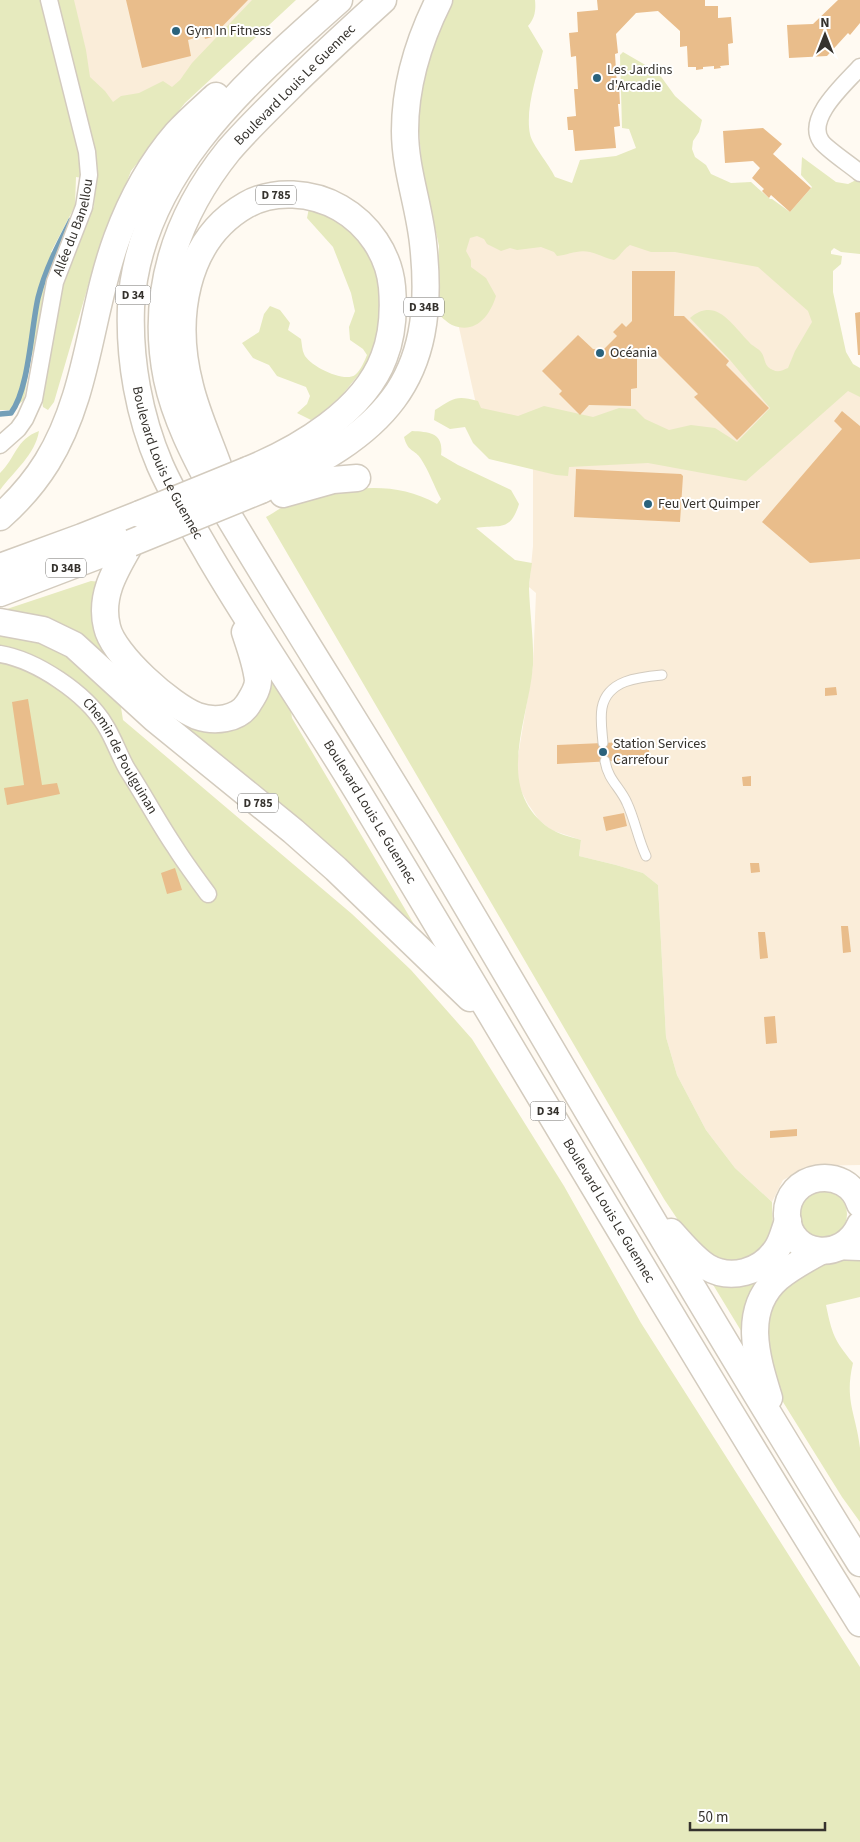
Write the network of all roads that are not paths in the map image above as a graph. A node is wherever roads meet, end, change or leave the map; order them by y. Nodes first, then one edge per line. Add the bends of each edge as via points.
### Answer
1 (49, 0) edge
2 (339, 0) edge
3 (383, 0) edge
4 (439, 0) edge
5 (308, 27) junction
6 (860, 67) edge
7 (860, 173) edge
8 (0, 445) edge
9 (357, 478) dead end
10 (258, 486) junction
11 (0, 517) edge
12 (132, 542) junction
13 (252, 556) junction
14 (0, 567) edge
15 (0, 593) edge
16 (235, 600) junction
17 (0, 622) edge
18 (0, 654) edge
19 (662, 675) dead end
20 (602, 743) dead end
21 (605, 761) dead end
22 (646, 856) dead end
23 (208, 894) dead end
24 (494, 1020) junction
25 (634, 1191) junction
26 (860, 1204) edge
27 (788, 1222) junction
28 (860, 1225) edge
29 (826, 1251) junction
30 (860, 1252) edge
31 (782, 1437) junction
32 (860, 1563) edge
33 (860, 1623) edge

1 - 8 street, Allée du Banellou via 87,152 88,184 84,207 55,282 31,408 18,429
2 - 5 main road, Boulevard Louis Le Guennec / D 34
3 - 13 main road, Boulevard Louis Le Guennec / D 34 via 305,72 229,150 192,205 175,242 167,273 162,307 163,336 172,397 199,464
4 - 10 main road, D 34B via 414,64 405,117 406,145 424,261 423,318 416,356 396,396 365,430 309,467
5 - 11 main road via 242,71 177,133 150,169 117,239 80,383 61,434 38,476
5 - 16 main road, Boulevard Louis Le Guennec / D 34 via 216,118 193,146 150,224 134,281 133,358 148,432 160,465 186,516
6 - 7 street via 827,104 819,117 818,132 821,142
9 - 10 main road
10 - 12 main road, D 34B, bridge via 207,513
10 - 13 main road, D 785 via 270,461 301,444 358,398 376,375 392,329 393,296 389,273 370,234 340,208 295,194 251,202 229,216 198,254 186,290 184,339 189,384
10 - 14 main road, D 785, bridge via 140,514
12 - 15 main road, D 34B
12 - 16 main road via 109,582 105,610 107,629 115,646 149,682 196,716 209,719 234,716 242,711 257,689 255,666
13 - 25 main road, Boulevard Louis Le Guennec / D 34 via 442,864
16 - 24 main road, Boulevard Louis Le Guennec / D 34 via 365,803
17 - 24 main road, D 785 via 43,630 88,656 154,719 336,869
18 - 23 street, Chemin de Poulguinan via 39,668 55,678 88,704 105,723 121,759 175,848
19 - 20 lane via 634,678 610,692 602,707
21 - 22 lane via 609,776 630,808
24 - 33 main road, Boulevard Louis Le Guennec / D 34
25 - 27 main road via 690,1253 708,1267 723,1272 742,1274 767,1260 779,1245
25 - 31 main road, Boulevard Louis Le Guennec / D 34
26 - 27 main road via 845,1183 824,1177 813,1179 795,1191 790,1200
27 - 29 main road via 803,1245
28 - 29 main road via 852,1239 839,1249
29 - 30 street
29 - 31 main road via 778,1278 761,1300 757,1316 757,1358
31 - 32 main road, Boulevard Louis Le Guennec / D 34

